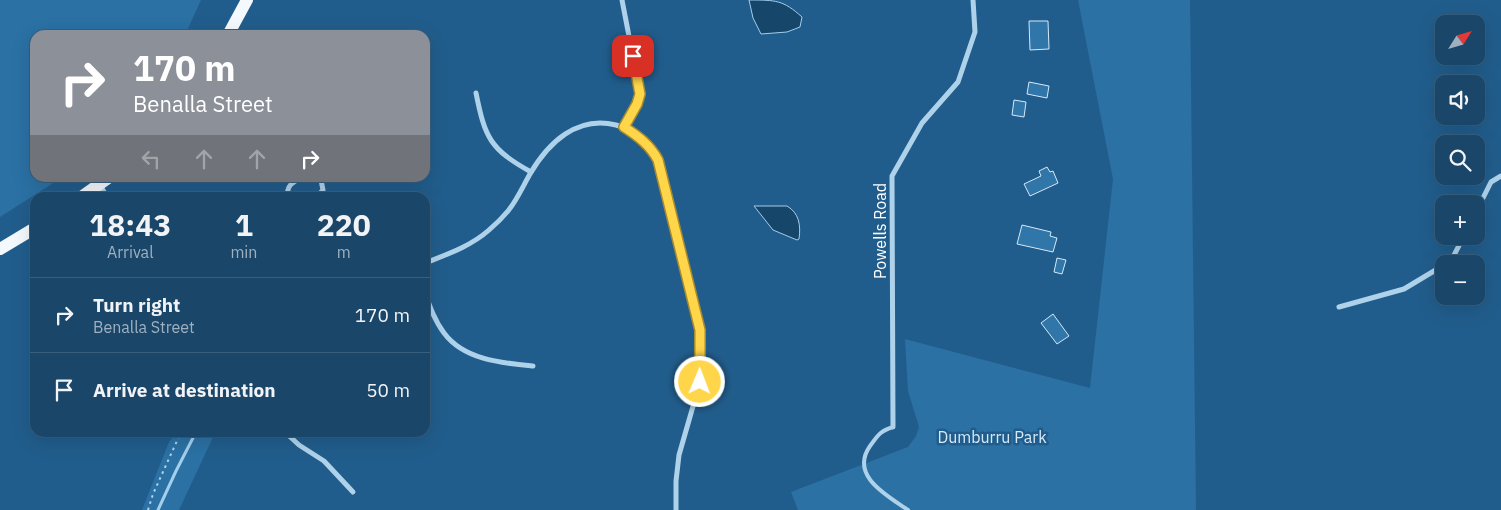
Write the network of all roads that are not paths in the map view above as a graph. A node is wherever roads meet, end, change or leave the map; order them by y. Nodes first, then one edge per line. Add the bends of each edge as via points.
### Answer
1 (247, 0) edge
2 (622, 0) edge
3 (972, 0) edge
4 (231, 30) edge
5 (476, 93) dead end
6 (624, 127) junction
7 (531, 172) junction
8 (1501, 176) edge
9 (103, 182) edge
10 (296, 182) edge
11 (88, 192) edge
12 (288, 192) edge
13 (1484, 195) edge
14 (30, 231) edge
15 (0, 249) edge
16 (430, 261) edge
17 (1435, 270) edge
18 (430, 306) edge
19 (1339, 307) dead end
20 (533, 366) dead end
21 (893, 427) joint
22 (290, 437) edge
23 (353, 492) dead end
24 (676, 510) edge
25 (908, 510) edge

1 - 4 main road
2 - 6 street via 640,94
3 - 21 street, Powells Road via 975,32 958,82 922,123 892,176
5 - 7 street via 482,124 490,141 512,161
6 - 7 street via 594,123 576,128 560,136
6 - 24 street via 640,137 658,160 700,330 700,382 678,455
7 - 16 street via 509,210 489,230 464,247
8 - 13 street via 1491,182
9 - 11 main road
10 - 12 street via 288,186
14 - 15 main road
17 - 19 street via 1404,289
18 - 20 street via 444,334 468,353 502,363
21 - 25 lane via 881,431 864,461 868,478 876,488
22 - 23 street via 324,461

